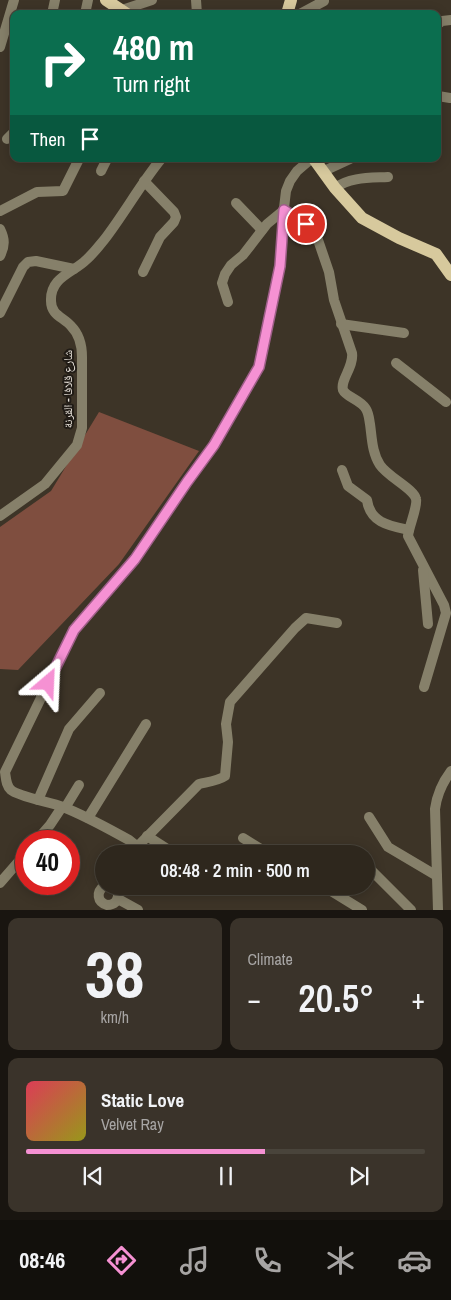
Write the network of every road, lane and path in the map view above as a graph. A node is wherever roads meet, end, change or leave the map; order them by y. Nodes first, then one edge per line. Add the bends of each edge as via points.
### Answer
1 (106, 0) edge
2 (152, 0) edge
3 (324, 1) dead end
4 (121, 10) edge
5 (129, 10) edge
6 (307, 10) edge
7 (10, 13) edge
8 (0, 46) edge
9 (78, 162) edge
10 (106, 162) edge
11 (158, 162) edge
12 (308, 162) edge
13 (315, 162) edge
14 (344, 162) edge
15 (101, 171) dead end
16 (324, 171) junction
17 (388, 177) dead end
18 (144, 181) junction
19 (335, 188) junction
20 (236, 202) dead end
21 (284, 210) junction
22 (0, 211) edge
23 (0, 229) edge
24 (262, 230) junction
25 (0, 256) edge
26 (74, 269) junction
27 (143, 272) dead end
28 (451, 275) edge
29 (228, 302) dead end
30 (0, 313) edge
31 (342, 324) junction
32 (404, 333) dead end
33 (396, 363) dead end
34 (449, 400) edge
35 (342, 470) dead end
36 (0, 516) edge
37 (409, 530) junction
38 (422, 564) junction
39 (337, 622) dead end
40 (428, 624) dead end
41 (424, 687) dead end
42 (100, 693) dead end
43 (146, 724) dead end
44 (451, 771) edge
45 (3, 775) edge
46 (79, 785) dead end
47 (38, 800) junction
48 (63, 807) junction
49 (369, 816) dead end
50 (88, 818) junction
51 (46, 830) edge
52 (147, 836) junction
53 (243, 838) dead end
54 (134, 845) edge
55 (140, 845) edge
56 (161, 845) edge
57 (254, 845) edge
58 (15, 866) edge
59 (375, 874) edge
60 (437, 876) junction
61 (0, 883) edge
62 (98, 895) edge
63 (338, 895) edge
64 (109, 905) edge
65 (138, 910) edge
66 (362, 910) edge
67 (411, 910) edge
68 (438, 910) edge

1 - 4 main road
2 - 5 street
3 - 6 street
7 - 8 street
9 - 22 street via 63,192 37,192
10 - 15 street
11 - 18 street, شارع قلافا - القرنة
12 - 21 street via 290,181
13 - 16 main road
14 - 16 street
16 - 19 main road
17 - 19 street via 357,179
18 - 26 street, شارع قلافا - القرنة via 103,241 88,259
18 - 27 street via 176,217 160,237
19 - 28 main road via 362,218 436,254
20 - 24 street
21 - 24 street
21 - 31 street via 316,234
21 - 45 street via 280,266 259,367 214,445 135,559 74,630
23 - 25 street via 4,244
24 - 29 street via 225,274 222,283
26 - 30 street via 28,262
26 - 36 street, شارع قلافا - القرنة via 56,282 50,303 55,313 75,330 81,346 82,428 79,440 45,484
31 - 32 street
31 - 37 street via 352,357 343,390 368,412 374,450 381,466 415,496 416,505
33 - 34 street
35 - 37 street via 348,486 367,500 373,516 382,523
37 - 38 street via 408,536
38 - 40 street
38 - 41 street via 446,613
39 - 52 street via 306,618 295,628 230,702 226,724 225,776 198,784
42 - 47 street via 70,729
43 - 50 street
44 - 60 street via 436,802
45 - 47 street via 11,790
46 - 48 street
47 - 48 street
48 - 50 street
48 - 51 street
49 - 60 street via 388,847
50 - 54 street
52 - 55 street
52 - 56 street
53 - 57 street
58 - 61 street
59 - 67 street
60 - 68 street
62 - 64 street
63 - 66 street
64 - 65 street

